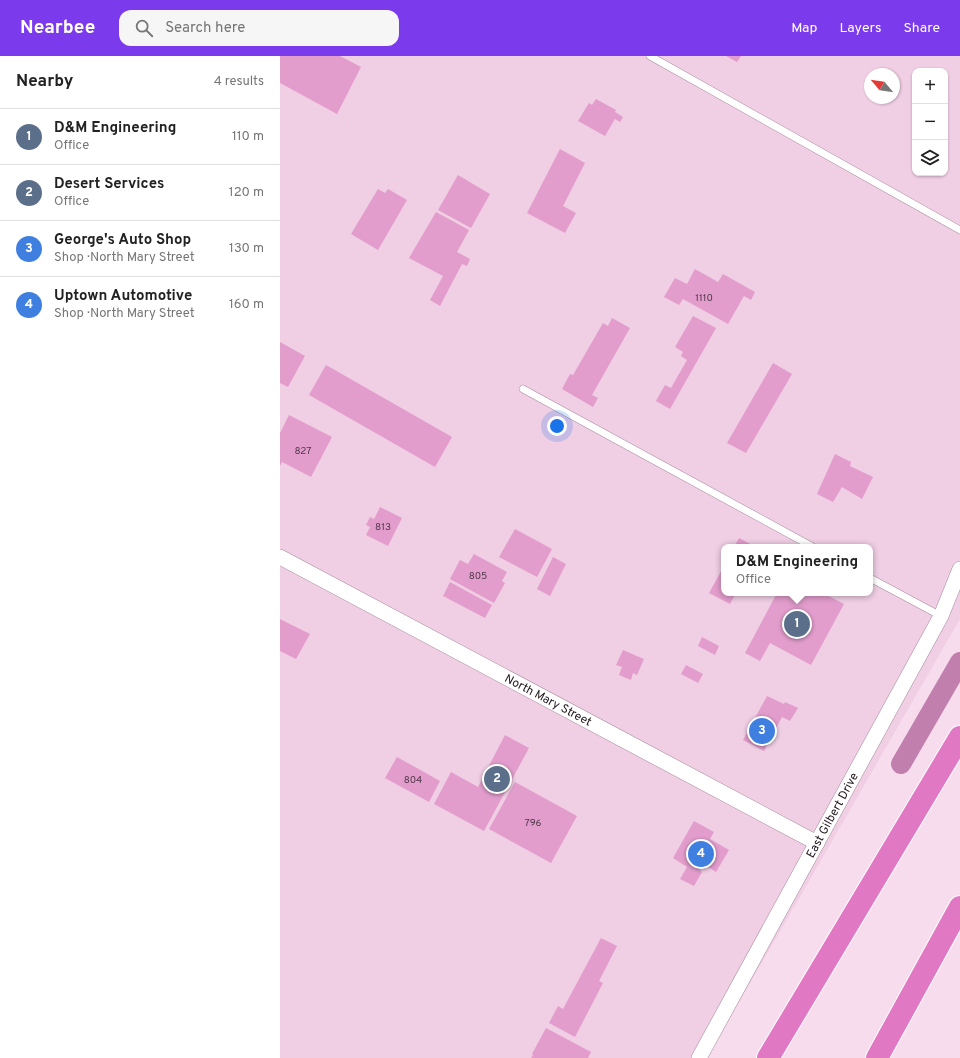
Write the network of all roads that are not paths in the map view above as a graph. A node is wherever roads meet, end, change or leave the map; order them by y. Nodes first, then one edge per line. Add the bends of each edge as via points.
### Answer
1 (650, 56) edge
2 (960, 230) edge
3 (523, 389) dead end
4 (807, 544) edge
5 (280, 557) edge
6 (960, 569) edge
7 (873, 580) edge
8 (941, 616) junction
9 (960, 737) edge
10 (817, 843) junction
11 (960, 907) edge
12 (699, 1058) edge
13 (768, 1058) edge
14 (877, 1058) edge

1 - 2 lane
3 - 4 lane
5 - 10 street, North Mary Street
6 - 8 street, East Gilbert Drive
7 - 8 lane
8 - 10 street, East Gilbert Drive
9 - 13 highway
10 - 12 street, East Gilbert Drive
11 - 14 highway

